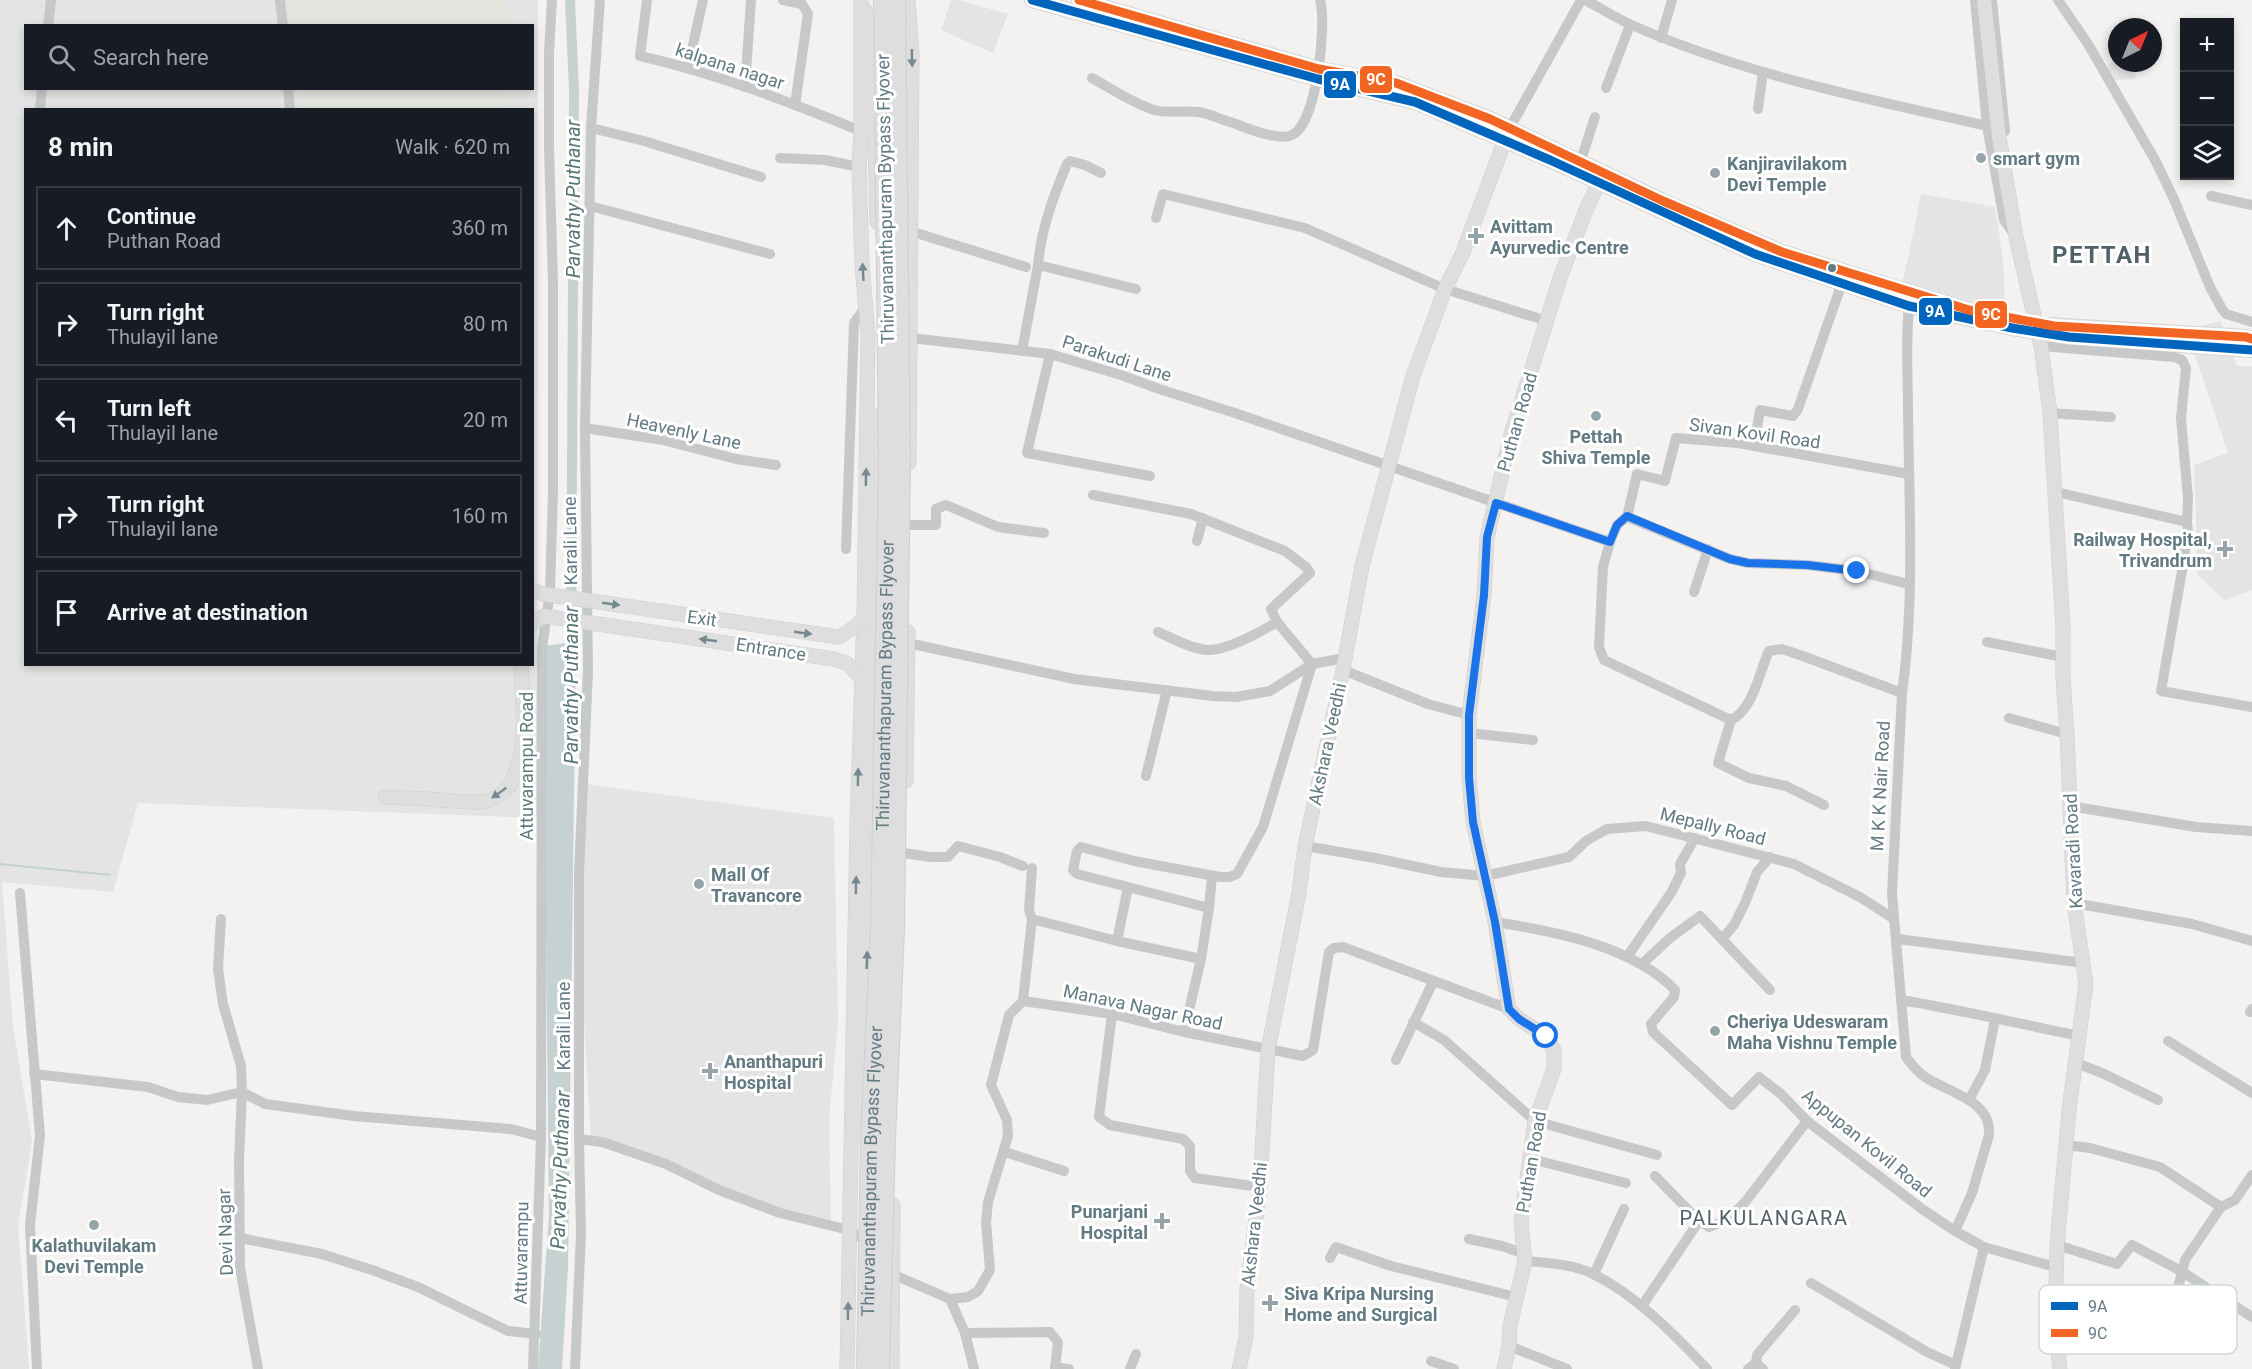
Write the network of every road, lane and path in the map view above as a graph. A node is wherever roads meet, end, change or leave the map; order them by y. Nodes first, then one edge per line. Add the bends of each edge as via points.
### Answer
1 (51, 0) edge
2 (280, 0) edge
3 (552, 0) edge
4 (600, 0) edge
5 (647, 0) edge
6 (703, 0) edge
7 (751, 0) edge
8 (783, 0) edge
9 (883, 0) edge
10 (896, 0) edge
11 (908, 0) edge
12 (1032, 0) edge
13 (1079, 0) edge
14 (1320, 0) edge
15 (1583, 0) edge
16 (1672, 0) edge
17 (1975, 0) edge
18 (1983, 0) edge
19 (1992, 0) edge
20 (2058, 0) edge
21 (861, 2) edge
22 (48, 24) edge
23 (283, 24) edge
24 (1630, 25) junction
25 (1661, 38) junction
26 (688, 67) junction
27 (1763, 72) junction
28 (1319, 74) junction
29 (1092, 78) dead end
30 (745, 87) junction
31 (1606, 88) dead end
32 (42, 90) edge
33 (288, 90) edge
34 (795, 105) junction
35 (40, 108) edge
36 (290, 108) edge
37 (1758, 109) dead end
38 (1595, 117) dead end
39 (1987, 126) junction
40 (591, 128) junction
41 (861, 131) junction
42 (1507, 134) junction
43 (780, 158) dead end
44 (1581, 160) junction
45 (859, 167) junction
46 (1101, 173) dead end
47 (760, 177) dead end
48 (1601, 178) junction
49 (2211, 196) dead end
50 (2252, 205) edge
51 (590, 206) junction
52 (1156, 218) dead end
53 (2015, 230) junction
54 (910, 231) junction
55 (770, 254) dead end
56 (1032, 266) junction
57 (1842, 283) junction
58 (1445, 289) junction
59 (2028, 289) junction
60 (1136, 290) dead end
61 (1910, 300) junction
62 (865, 308) junction
63 (1547, 321) junction
64 (2252, 322) edge
65 (2036, 329) junction
66 (911, 338) junction
67 (2188, 339) junction
68 (2249, 344) edge
69 (1022, 351) junction
70 (1050, 354) junction
71 (2050, 413) junction
72 (2110, 417) dead end
73 (585, 428) junction
74 (1754, 446) junction
75 (776, 465) dead end
76 (1390, 465) junction
77 (1909, 474) junction
78 (1150, 476) dead end
79 (2056, 492) junction
80 (1094, 495) dead end
81 (1496, 503) junction
82 (1627, 516) junction
83 (1203, 518) junction
84 (2187, 522) junction
85 (909, 525) junction
86 (1044, 533) dead end
87 (1197, 541) dead end
88 (1610, 542) junction
89 (846, 549) dead end
90 (1708, 549) junction
91 (1908, 584) junction
92 (534, 591) edge
93 (1694, 591) dead end
94 (864, 616) junction
95 (1277, 622) junction
96 (534, 623) edge
97 (1158, 632) dead end
98 (1987, 642) dead end
99 (908, 643) junction
100 (2063, 657) junction
101 (1312, 664) junction
102 (1343, 664) junction
103 (522, 666) edge
104 (862, 679) junction
105 (1167, 690) junction
106 (1902, 693) junction
107 (2252, 707) edge
108 (1469, 715) junction
109 (2009, 718) dead end
110 (1731, 720) junction
111 (1469, 733) junction
112 (2067, 734) junction
113 (1533, 740) dead end
114 (1146, 776) dead end
115 (385, 797) dead end
116 (1824, 805) dead end
117 (2070, 806) junction
118 (2252, 831) edge
119 (1695, 838) junction
120 (1305, 846) junction
121 (904, 853) junction
122 (1770, 857) junction
123 (1212, 876) junction
124 (1485, 876) junction
125 (1128, 886) junction
126 (20, 893) dead end
127 (2074, 903) junction
128 (1209, 908) junction
129 (221, 919) dead end
130 (1893, 919) junction
131 (1032, 920) junction
132 (1495, 922) junction
133 (1722, 939) junction
134 (1898, 939) junction
135 (2252, 940) edge
136 (1117, 941) junction
137 (1627, 957) junction
138 (1201, 959) junction
139 (2084, 963) junction
140 (1642, 964) junction
141 (1433, 982) junction
142 (1770, 990) dead end
143 (1901, 1000) junction
144 (1023, 1001) junction
145 (1509, 1009) junction
146 (1112, 1014) junction
147 (1995, 1019) junction
148 (1413, 1022) junction
149 (1184, 1032) junction
150 (2079, 1036) junction
151 (2168, 1041) dead end
152 (1268, 1050) junction
153 (1396, 1060) dead end
154 (2076, 1064) junction
155 (34, 1074) junction
156 (242, 1092) junction
157 (2252, 1093) edge
158 (1970, 1100) junction
159 (2158, 1100) dead end
160 (1535, 1121) junction
161 (1806, 1121) junction
162 (542, 1137) junction
163 (579, 1139) junction
164 (2065, 1145) junction
165 (1005, 1152) junction
166 (1657, 1155) dead end
167 (1531, 1159) junction
168 (1064, 1171) dead end
169 (2252, 1175) edge
170 (1655, 1176) dead end
171 (849, 1183) junction
172 (1626, 1183) dead end
173 (1260, 1187) junction
174 (2221, 1207) junction
175 (1624, 1209) dead end
176 (1699, 1221) junction
177 (893, 1226) junction
178 (849, 1230) junction
179 (1955, 1231) junction
180 (240, 1239) junction
181 (1469, 1239) dead end
182 (2057, 1245) junction
183 (1984, 1247) junction
184 (1330, 1258) dead end
185 (1525, 1258) junction
186 (2055, 1267) junction
187 (2181, 1271) junction
188 (849, 1273) junction
189 (892, 1274) junction
190 (1594, 1274) junction
191 (1811, 1283) dead end
192 (2055, 1285) edge
193 (2178, 1285) edge
194 (2203, 1285) edge
195 (1516, 1297) junction
196 (950, 1299) junction
197 (1642, 1306) junction
198 (2237, 1307) edge
199 (1795, 1310) dead end
200 (2252, 1317) edge
201 (964, 1333) junction
202 (536, 1334) junction
203 (1509, 1346) junction
204 (1136, 1354) dead end
205 (2058, 1354) edge
206 (1431, 1361) dead end
207 (1756, 1367) edge
208 (1955, 1367) edge
209 (1055, 1368) edge
210 (37, 1369) edge
211 (258, 1369) edge
212 (533, 1369) edge
213 (575, 1369) edge
214 (848, 1369) edge
215 (866, 1369) edge
216 (880, 1369) edge
217 (892, 1369) edge
218 (974, 1369) edge
219 (1069, 1369) edge
220 (1130, 1369) edge
221 (1239, 1369) edge
222 (1454, 1369) edge
223 (1504, 1369) edge
224 (1567, 1369) edge
225 (1707, 1369) edge
226 (2060, 1369) edge

1 - 22 street
2 - 23 street
3 - 162 street, Attuvarampu Road via 553,492 550,592 542,648
4 - 40 street, Karali Lane
5 - 26 street, kalpana nagar via 640,56
6 - 26 street
7 - 30 street
8 - 34 street via 802,4 808,14
9 - 215 highway, Thiruvananthapuram Bypass Flyover, bridge via 888,466 880,920 870,1139
10 - 216 highway, Thiruvananthapuram Bypass Flyover, bridge via 901,464 895,929
11 -> 54 street via 912,54
12 - 28 main road
13 - 28 main road
14 - 28 street via 1323,11
15 - 24 street
15 - 42 street
16 - 25 street
17 - 39 street
18 - 53 street via 1999,137
19 - 53 street via 2009,172 2020,232
20 - 64 street via 2155,160 2219,304 2226,314
21 - 41 street
171 -> 21 street via 858,1173 867,959 882,315 872,29
24 - 25 street
24 - 31 street
25 - 27 street
26 - 30 street, kalpana nagar
27 - 37 street
27 - 39 street
28 - 29 street via 1302,126 1294,135 1284,137 1201,112 1153,110
28 - 42 main road
30 - 34 street, kalpana nagar
32 - 35 street
33 - 36 street
34 - 41 street, kalpana nagar
38 - 44 street
39 - 53 street via 2004,219
40 - 47 street
40 - 51 street, Karali Lane
41 - 45 street
42 - 44 main road
42 - 48 main road
42 - 58 street, Akshara Veedhi
43 - 45 street via 825,160
44 - 48 main road
62 -> 45 street
46 - 56 street via 1070,161 1067,164
48 - 57 main road via 1755,255
48 - 61 main road
48 - 63 street, Puthan Road via 1566,261
49 - 50 street
51 - 55 street
51 - 73 street, Karali Lane
52 - 58 street via 1163,194 1269,218 1305,228
53 - 59 street
54 - 56 street
54 - 66 street
56 - 60 street
56 - 69 street
57 - 61 main road
57 - 74 street via 1798,409 1793,416 1760,410
58 - 63 street
58 - 76 street, Akshara Veedhi via 1413,376
59 - 65 street via 2035,298
59 - 65 street via 2024,296
61 - 65 main road
61 - 77 street, M K K Nair Road
62 - 89 street via 854,323
94 -> 62 street via 868,334
63 - 81 street, Puthan Road via 1510,438
65 - 67 main road via 2081,327
65 - 67 main road via 2069,337
65 - 71 street, Kavaradi Road
65 - 84 street via 2182,360 2186,368 2181,418
66 - 69 street
66 - 85 street
67 - 68 main road
69 - 70 street
70 - 76 street, Parakudi Lane
70 - 78 street, Parakudi Lane via 1027,453
71 - 72 street
71 - 79 street, Kavaradi Road
73 - 75 street, Heavenly Lane via 663,440
73 - 163 street, Karali Lane via 588,671 579,873
74 - 77 street, Sivan Kovil Road
74 - 82 street, Sivan Kovil Road via 1676,438 1665,481 1637,474
76 - 81 street, Parakudi Lane
76 - 102 street, Akshara Veedhi via 1362,566
77 - 91 street, M K K Nair Road
79 - 84 street
79 - 100 street, Kavaradi Road
80 - 83 street
81 - 88 street, Parakudi Lane
81 - 108 street, Puthan Road via 1487,537
82 - 88 street via 1617,525
82 - 90 street
83 - 87 street
83 - 95 street via 1285,551 1306,567 1310,573 1271,609
84 - 107 street via 2161,691
85 - 86 street via 936,525 936,509 946,505 998,527
85 - 99 street
88 - 110 street via 1603,567 1599,647 1604,660
90 - 91 street via 1748,563 1857,571
90 - 93 street
91 - 106 street, M K K Nair Road
92 -> 94 street, Exit, bridge via 839,637
94 - 104 street
95 - 97 street via 1207,650
95 - 101 street
104 -> 96 street, Entrance, bridge via 848,664 834,659 544,616
98 - 100 street
99 - 105 street via 1074,679
99 - 121 street
100 - 112 street, Kavaradi Road
101 - 102 street
101 - 105 street via 1270,691 1236,697
101 - 123 street via 1263,827 1237,874
102 - 108 street via 1428,704
102 - 120 street, Akshara Veedhi
103 -> 115 street via 523,743 517,774 498,796 482,802
171 -> 104 street
105 - 114 street
106 - 110 street via 1774,649 1769,651 1748,702
106 - 130 street, M K K Nair Road
108 - 111 street, Puthan Road
109 - 112 street
110 - 116 street via 1718,763 1749,778 1786,786
111 - 113 street
111 - 124 street, Puthan Road via 1473,822
112 - 117 street, Kavaradi Road
117 - 118 street via 2196,827
117 - 127 street, Kavaradi Road
119 - 122 street, Mepally Road
119 - 124 street, Mepally Road via 1646,826 1607,829 1569,857
119 - 137 street via 1680,864 1681,873 1671,893
120 - 124 street, Mepally Road via 1441,872
120 - 152 street, Akshara Veedhi
121 - 131 street via 948,857 958,846 1027,867
121 - 177 street
122 - 130 street, Mepally Road via 1794,864 1860,897
122 - 133 street via 1757,872 1734,925
123 - 125 street via 1082,847 1077,851 1073,870 1077,874
123 - 128 street
124 - 132 street, Puthan Road
125 - 128 street
125 - 136 street
126 - 155 street
127 - 135 street via 2192,924
127 - 139 street, Kavaradi Road
128 - 138 street
129 - 156 street, Devi Nagar via 218,969 222,1004 241,1066
130 - 134 street, M K K Nair Road
131 - 136 street
131 - 144 street
132 - 137 street, Appupan Kovil Road via 1566,935
132 - 145 street, Puthan Road
133 - 140 street via 1700,916
133 - 142 street
134 - 139 street
134 - 143 street, M K K Nair Road
136 - 138 street
137 - 140 street, Appupan Kovil Road
138 - 149 street
139 - 150 street, Kavaradi Road via 2086,984
140 - 161 street, Appupan Kovil Road via 1675,990 1674,997 1652,1024 1653,1032 1732,1106 1759,1077
141 - 145 street
141 - 148 street
141 - 152 street, Manava Nagar Road via 1343,947 1334,948 1329,952 1313,1050 1304,1056
143 - 147 street
143 - 158 street, M K K Nair Road via 1906,1057 1924,1077
144 - 146 street, Manava Nagar Road
144 - 165 street via 1010,1015 991,1085 1008,1120
145 - 160 street, Puthan Road via 1546,1036 1554,1050 1554,1069
146 - 149 street, Manava Nagar Road
146 - 173 street via 1099,1117 1110,1125 1183,1139 1190,1146 1190,1171 1195,1178
147 - 150 street
147 - 158 street via 1985,1070
148 - 153 street
148 - 160 street via 1444,1040
149 - 152 street, Manava Nagar Road
150 - 154 street, Kavaradi Road
151 - 157 street
152 - 173 street, Akshara Veedhi
154 - 159 street
154 - 164 street, Kavaradi Road
155 - 156 street via 148,1087 178,1097 207,1100
155 - 210 street via 40,1135 30,1226
156 - 162 street via 265,1104 511,1129
156 - 180 street, Devi Nagar
158 - 179 street, M K K Nair Road via 1985,1113 1989,1135 1972,1192
160 - 166 street
160 - 167 street, Puthan Road
161 - 176 street via 1737,1211 1709,1227
161 - 179 street, Appupan Kovil Road
162 - 202 street, Attuvarampu
163 - 178 street via 602,1142 666,1164 780,1213
163 - 213 street, Karali Lane via 581,1234
164 - 174 street via 2160,1167
164 - 182 street, Kavaradi Road
165 - 168 street
165 - 196 street via 988,1202 990,1270 978,1291 968,1297
167 - 172 street
167 - 185 street, Puthan Road via 1521,1222
169 - 174 street via 2235,1200
170 - 176 street
171 - 178 street
173 - 221 street, Akshara Veedhi via 1247,1290 1246,1337
174 - 187 street
175 - 190 street
176 - 197 street
177 - 178 street via 881,1239 872,1240
177 - 189 street
178 - 188 street
179 - 183 street, Appupan Kovil Road
180 - 202 street via 322,1254 372,1270 418,1287 508,1331
180 - 211 street, Devi Nagar via 240,1268
181 - 185 street via 1503,1246
182 - 186 street, Kavaradi Road
182 - 187 street via 2117,1264 2132,1245
183 - 186 street, Appupan Kovil Road
183 - 208 street
184 - 195 street via 1336,1247 1391,1266
185 - 190 street
185 - 195 street, Puthan Road
186 - 192 street, Kavaradi Road
187 - 193 street
187 - 194 street
188 - 189 street via 865,1265 885,1267
214 -> 188 street
189 - 196 street
189 - 217 street
190 - 197 street
191 - 208 street
195 - 203 street, Puthan Road
196 - 201 street
197 - 225 street
198 - 200 street
199 - 207 street via 1757,1355
201 - 209 street via 1050,1332 1058,1342
201 - 218 street
202 - 212 street, Attuvarampu
203 - 223 street, Puthan Road
203 - 224 street
204 - 220 street
205 - 226 street, Kavaradi Road
206 - 222 street
209 - 219 street

